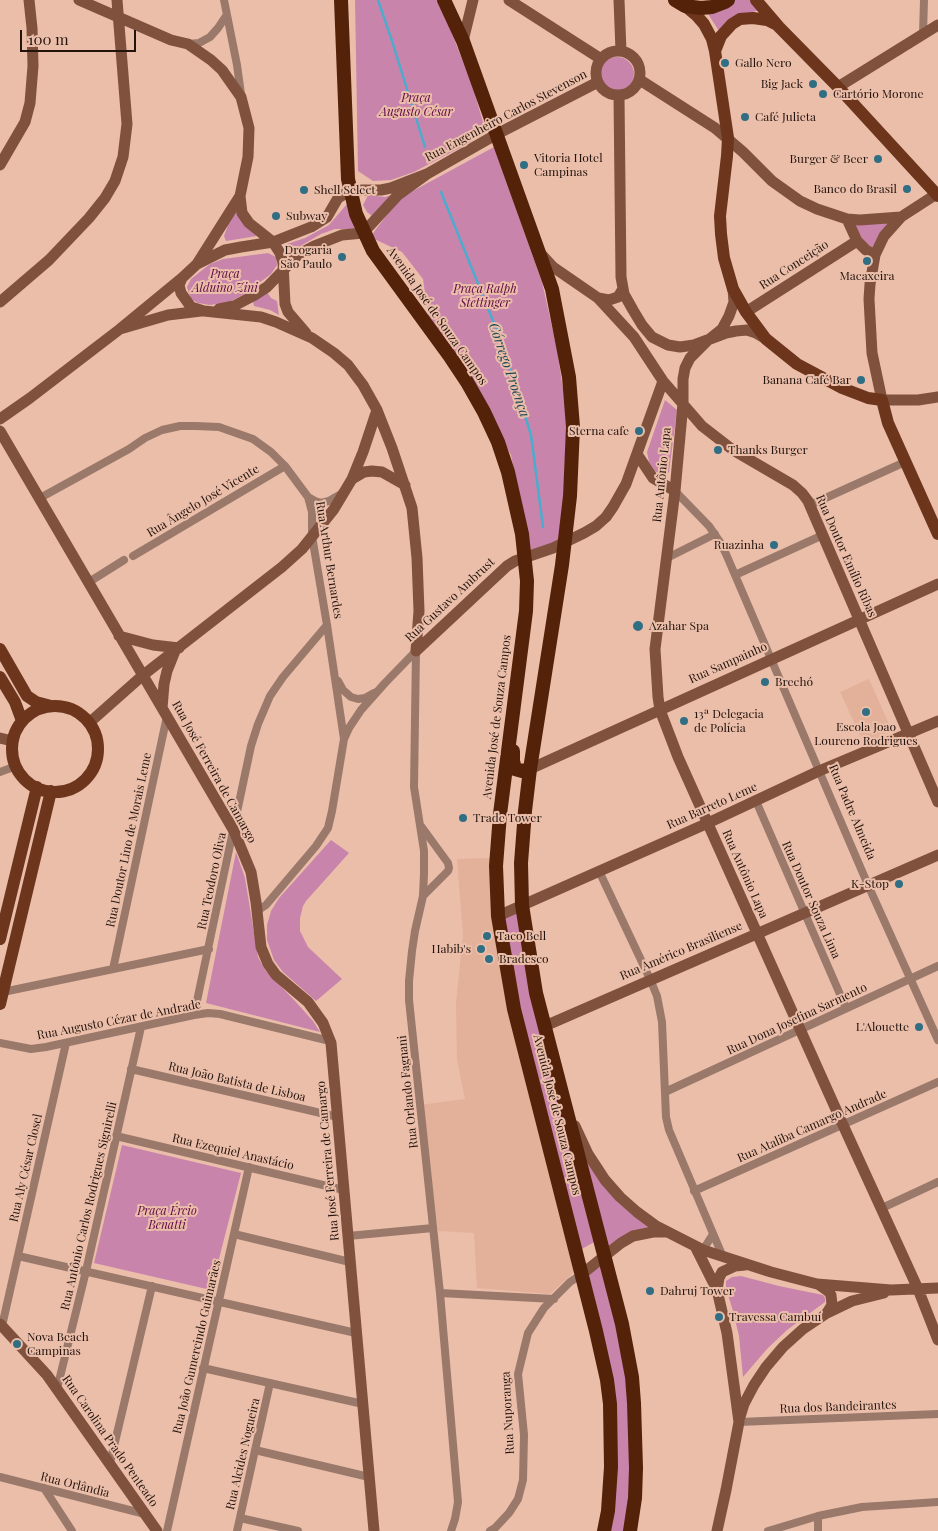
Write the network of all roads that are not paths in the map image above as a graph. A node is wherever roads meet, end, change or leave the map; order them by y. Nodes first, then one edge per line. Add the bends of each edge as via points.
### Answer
1 (29, 0) edge
2 (79, 0) edge
3 (116, 0) edge
4 (224, 0) edge
5 (341, 0) edge
6 (444, 0) edge
7 (473, 0) edge
8 (509, 0) edge
9 (619, 0) edge
10 (728, 0) edge
11 (756, 0) edge
12 (924, 0) edge
13 (680, 3) edge
14 (226, 16) junction
15 (119, 18) junction
16 (938, 25) edge
17 (779, 26) junction
18 (923, 34) junction
19 (463, 41) junction
20 (188, 44) junction
21 (621, 51) junction
22 (715, 51) junction
23 (602, 59) junction
24 (236, 66) junction
25 (222, 70) junction
26 (640, 80) junction
27 (598, 82) junction
28 (838, 87) junction
29 (619, 96) junction
30 (241, 97) junction
31 (497, 134) junction
32 (728, 138) junction
33 (0, 165) edge
34 (427, 174) junction
35 (351, 190) junction
36 (938, 194) edge
37 (240, 196) junction
38 (327, 217) junction
39 (901, 217) junction
40 (847, 219) junction
41 (363, 233) junction
42 (335, 238) junction
43 (857, 241) junction
44 (274, 242) junction
45 (536, 247) junction
46 (875, 255) junction
47 (197, 264) junction
48 (283, 270) junction
49 (182, 278) junction
50 (623, 289) junction
51 (733, 289) junction
52 (598, 298) junction
53 (0, 302) edge
54 (204, 311) junction
55 (746, 312) junction
56 (120, 329) junction
57 (652, 337) junction
58 (312, 338) junction
59 (766, 339) junction
60 (707, 341) junction
61 (646, 353) junction
62 (663, 381) junction
63 (938, 397) edge
64 (882, 400) junction
65 (683, 402) junction
66 (377, 410) junction
67 (0, 420) edge
68 (0, 430) edge
69 (636, 454) junction
70 (905, 462) junction
71 (285, 466) junction
72 (653, 478) junction
73 (352, 479) junction
74 (626, 484) junction
75 (405, 486) junction
76 (675, 491) junction
77 (343, 493) junction
78 (308, 497) junction
79 (40, 498) junction
80 (810, 505) junction
81 (715, 534) junction
82 (938, 534) edge
83 (822, 535) junction
84 (312, 536) junction
85 (566, 542) junction
86 (133, 556) dead end
87 (525, 557) junction
88 (667, 558) junction
89 (124, 560) dead end
90 (734, 575) junction
91 (89, 582) junction
92 (938, 584) edge
93 (860, 619) junction
94 (327, 624) junction
95 (119, 636) junction
96 (0, 649) edge
97 (177, 649) junction
98 (416, 651) junction
99 (771, 659) junction
100 (334, 673) junction
101 (142, 676) junction
102 (0, 677) edge
103 (378, 691) junction
104 (514, 702) junction
105 (51, 706) junction
106 (660, 710) junction
107 (165, 712) junction
108 (22, 721) junction
109 (938, 721) edge
110 (90, 723) junction
111 (908, 734) junction
112 (6, 739) edge
113 (344, 739) junction
114 (16, 766) junction
115 (530, 769) junction
116 (819, 771) junction
117 (0, 772) edge
118 (37, 788) junction
119 (51, 791) junction
120 (756, 801) junction
121 (938, 802) edge
122 (419, 822) junction
123 (708, 823) junction
124 (234, 831) junction
125 (938, 855) edge
126 (598, 871) junction
127 (868, 885) junction
128 (423, 896) junction
129 (522, 904) junction
130 (257, 911) junction
131 (804, 912) junction
132 (498, 916) junction
133 (757, 934) junction
134 (0, 939) edge
135 (209, 949) junction
136 (938, 966) edge
137 (113, 969) junction
138 (650, 979) junction
139 (911, 979) junction
140 (1, 998) edge
141 (846, 1008) junction
142 (194, 1015) junction
143 (545, 1026) junction
144 (141, 1027) junction
145 (800, 1029) junction
146 (938, 1040) edge
147 (330, 1041) junction
148 (0, 1043) edge
149 (66, 1043) junction
150 (131, 1069) junction
151 (938, 1082) edge
152 (665, 1092) junction
153 (566, 1109) junction
154 (338, 1117) junction
155 (843, 1125) junction
156 (116, 1136) junction
157 (249, 1167) junction
158 (938, 1182) edge
159 (344, 1190) junction
160 (694, 1191) junction
161 (882, 1208) junction
162 (433, 1228) junction
163 (669, 1233) junction
164 (234, 1234) junction
165 (713, 1234) junction
166 (348, 1236) junction
167 (699, 1248) junction
168 (18, 1256) junction
169 (723, 1256) junction
170 (605, 1257) junction
171 (350, 1262) junction
172 (747, 1264) junction
173 (86, 1271) junction
174 (582, 1274) junction
175 (817, 1284) junction
176 (152, 1286) junction
177 (938, 1288) edge
178 (918, 1289) junction
179 (717, 1290) junction
180 (898, 1290) junction
181 (440, 1293) junction
182 (554, 1299) junction
183 (219, 1300) junction
184 (827, 1313) junction
185 (1, 1325) edge
186 (356, 1333) junction
187 (938, 1340) edge
188 (203, 1368) junction
189 (270, 1383) junction
190 (754, 1384) junction
191 (735, 1386) junction
192 (57, 1389) junction
193 (363, 1404) junction
194 (938, 1414) edge
195 (739, 1422) junction
196 (255, 1450) junction
197 (110, 1464) junction
198 (0, 1477) edge
199 (369, 1477) junction
200 (44, 1488) junction
201 (938, 1502) edge
202 (145, 1514) junction
203 (818, 1516) junction
204 (240, 1518) junction
205 (72, 1531) edge
206 (157, 1531) edge
207 (166, 1531) edge
208 (237, 1531) edge
209 (298, 1531) edge
210 (374, 1531) edge
211 (450, 1531) edge
212 (490, 1531) edge
213 (604, 1531) edge
214 (630, 1531) edge
215 (717, 1531) edge
216 (768, 1531) edge
217 (818, 1531) edge

1 - 33 street via 33,66 30,103 25,122
2 - 15 street
3 - 15 street
4 - 14 street
5 - 35 highway, Avenida José de Souza Campos via 347,165
6 - 19 highway, Avenida José de Souza Campos
7 - 19 street
8 - 23 street
9 - 21 street
10 - 13 highway via 701,8
11 - 17 main road
12 - 18 street
13 - 22 main road via 704,24
14 - 20 street via 210,37
14 - 24 street
15 - 20 street
15 - 53 street via 127,124 123,157 115,181 89,218 49,260
16 - 18 street
17 - 22 main road via 767,20 740,19 721,36
17 - 28 main road
18 - 28 street
19 - 31 highway, Avenida José de Souza Campos
20 - 25 street
21 - 23 street
21 - 26 street via 637,61
22 - 32 main road
23 - 27 street via 597,66
24 - 25 street via 233,70
24 - 30 street
25 - 30 street
26 - 29 street via 628,94
26 - 32 street
27 - 29 street via 606,92
27 - 31 street, Rua Engenheiro Carlos Stevenson
28 - 36 main road
29 - 50 street
30 - 37 street via 249,128 248,157
31 - 34 street, Rua Engenheiro Carlos Stevenson
31 - 45 highway, Avenida José de Souza Campos
32 - 40 street via 772,181 800,201
32 - 51 main road via 720,216 724,258
34 - 35 street, Rua Engenheiro Carlos Stevenson via 391,188
34 - 41 street, Rua Engenheiro Carlos Stevenson via 398,195
35 - 38 street via 338,198
35 - 41 highway, Avenida José de Souza Campos
36 - 39 street
37 - 44 street via 242,213 249,223
37 - 47 street
38 - 42 street
38 - 44 street
39 - 40 street
39 - 46 street via 884,236
40 - 43 street
41 - 42 street
41 - 87 highway, Avenida José de Souza Campos via 467,382 484,412 508,472
42 - 48 street via 299,254
43 - 46 street
43 - 55 street, Rua Conceição
44 - 47 street via 225,250
44 - 48 street
45 - 52 street, Rua Doutor Emílio Ribas via 553,266
45 - 85 highway, Avenida José de Souza Campos via 552,289 569,377 573,427
46 - 64 street via 869,299 872,353
47 - 49 street
48 - 54 street via 266,286 234,306
48 - 58 street via 288,312
49 - 54 street via 179,285 184,298 191,307
49 - 56 street
50 - 52 street via 609,300
50 - 57 street via 632,310
51 - 55 main road
51 - 60 street via 734,302 729,316 722,329
52 - 61 street, Rua Doutor Emílio Ribas
54 - 56 street via 168,315
54 - 58 street via 260,317
55 - 59 main road
56 - 67 street
57 - 60 street via 680,347
57 - 61 street via 646,344
58 - 66 street via 348,365
59 - 60 street via 747,330 726,333
59 - 64 main road via 797,364 842,388
60 - 65 street, Rua Antônio Lapa via 685,368
61 - 62 street, Rua Doutor Emílio Ribas
62 - 65 street, Rua Doutor Emílio Ribas
62 - 69 street, Rua Gustavo Ambrust
63 - 64 street
64 - 70 main road
65 - 76 street, Rua Antônio Lapa
65 - 80 street, Rua Doutor Emílio Ribas via 716,438 793,485
66 - 73 street
66 - 75 street
68 - 79 street, Rua José Ferreira de Camargo
69 - 72 street
69 - 74 street, Rua Gustavo Ambrust
70 - 80 street
70 - 82 main road
71 - 78 street, Rua Arthur Bernardes
71 - 79 street, Rua Arthur Bernardes via 253,439 236,432 219,427 180,426 145,438
71 - 86 street, Rua Ângelo José Vicente
72 - 74 street
72 - 76 street, Rua Padre Almeida
73 - 75 street via 364,472 382,472
73 - 77 street
74 - 85 street, Rua Gustavo Ambrust via 614,507 596,526
75 - 98 street via 412,508 417,558 420,611
76 - 81 street, Rua Padre Almeida
76 - 88 street, Rua Antônio Lapa
77 - 78 street via 321,503
77 - 84 street
78 - 84 street, Rua Arthur Bernardes
79 - 91 street, Rua José Ferreira de Camargo
80 - 83 street, Rua Doutor Emílio Ribas
81 - 88 street
81 - 90 street, Rua Padre Almeida
83 - 90 street
83 - 93 street, Rua Doutor Emílio Ribas
84 - 94 street, Rua Arthur Bernardes
84 - 97 street via 282,567
85 - 87 street, Rua Gustavo Ambrust
85 - 115 highway, Avenida José de Souza Campos
87 - 98 street, Rua Gustavo Ambrust via 507,566
87 - 104 highway, Avenida José de Souza Campos via 526,612
88 - 106 street, Rua Antônio Lapa via 655,649
89 - 91 street
90 - 99 street, Rua Padre Almeida
91 - 95 street, Rua José Ferreira de Camargo
92 - 93 street, Rua Sampainho
93 - 99 street, Rua Sampainho
93 - 111 street, Rua Doutor Emílio Ribas
94 - 100 street, Rua Arthur Bernardes
94 - 124 street, Rua Teodoro Oliva via 270,696 251,746
95 - 97 street
95 - 101 street, Rua José Ferreira de Camargo
96 - 105 main road via 27,696
97 - 101 street
97 - 107 street via 168,666 164,684
98 - 103 street, Rua Gustavo Ambrust
98 - 122 street, Rua Orlando Fagnani via 414,787
99 - 106 street, Rua Sampainho
99 - 116 street, Rua Padre Almeida
100 - 103 street via 340,687 351,697 365,698
100 - 113 street, Rua Arthur Bernardes
101 - 107 street, Rua José Ferreira de Camargo
101 - 110 street
102 - 108 main road
103 - 113 street, Rua Gustavo Ambrust via 360,710
104 - 115 highway via 513,765 518,771
104 - 132 highway, Avenida José de Souza Campos via 497,846
105 - 108 main road via 30,713
105 - 110 main road via 66,707
106 - 115 street, Rua Sampainho
106 - 123 street, Rua Antônio Lapa
107 - 124 street, Rua José Ferreira de Camargo
107 - 137 street, Rua Doutor Lino de Morais Leme
108 - 112 main road
109 - 111 street, Rua Barreto Leme
110 - 119 main road via 96,735 96,763 78,785
111 - 116 street, Rua Barreto Leme
111 - 121 street, Rua Doutor Emílio Ribas
112 - 114 main road
113 - 130 street, Rua Arthur Bernardes via 328,828 266,906
114 - 117 street
114 - 118 main road via 21,775
115 - 129 highway, Avenida José de Souza Campos via 521,863
116 - 120 street, Rua Barreto Leme
116 - 127 street, Rua Padre Almeida
118 - 119 main road
118 - 134 main road
119 - 140 main road
120 - 123 street, Rua Barreto Leme
120 - 131 street, Rua Doutor Souza Lima
122 - 128 street, Rua Orlando Fagnani via 424,851
122 - 128 street via 448,863 448,871
123 - 126 street, Rua Barreto Leme
123 - 133 street, Rua Antônio Lapa
124 - 130 street, Rua José Ferreira de Camargo via 251,872
124 - 135 street, Rua Teodoro Oliva
125 - 127 street, Rua Américo Brasiliense
126 - 129 street, Rua Barreto Leme
126 - 138 street
127 - 131 street, Rua Américo Brasiliense
127 - 139 street, Rua Padre Almeida
128 - 162 street, Rua Orlando Fagnani via 412,950 409,1000
129 - 132 street, Rua Barreto Leme
129 - 143 highway, Avenida José de Souza Campos via 536,993
130 - 147 street, Rua José Ferreira de Camargo via 261,947 268,964 308,1002 323,1023
131 - 133 street, Rua Américo Brasiliense
131 - 141 street, Rua Doutor Souza Lima
132 - 174 highway, Avenida José de Souza Campos via 514,1009
133 - 138 street, Rua Américo Brasiliense
133 - 145 street, Rua Antônio Lapa
135 - 137 street
135 - 142 street, Rua Teodoro Oliva
136 - 139 street, Rua Dona Josefina Sarmento
137 - 140 street
138 - 143 street, Rua Américo Brasiliense
138 - 152 street via 662,1022
139 - 141 street, Rua Dona Josefina Sarmento
139 - 146 street, Rua Padre Almeida
141 - 145 street, Rua Dona Josefina Sarmento
142 - 144 street, Rua Augusto Cézar de Andrade
142 - 147 street, Rua Augusto Cézar de Andrade via 220,1014
143 - 153 highway, Avenida José de Souza Campos
144 - 149 street, Rua Augusto Cézar de Andrade
144 - 150 street, Rua Antônio Carlos Rodrigues Signirelli
145 - 152 street, Rua Dona Josefina Sarmento
145 - 155 street, Rua Antônio Lapa
147 - 154 street, Rua José Ferreira de Camargo
148 - 149 street, Rua Augusto Cézar de Andrade via 31,1048
149 - 168 street, Rua Aly César Closel
150 - 154 street, Rua João Batista de Lisboa
150 - 156 street, Rua Antônio Carlos Rodrigues Signirelli
151 - 155 street, Rua Ataliba Camargo Andrade
152 - 160 street via 668,1130
153 - 163 street via 605,1180 637,1212
153 - 170 highway, Avenida José de Souza Campos
154 - 159 street, Rua José Ferreira de Camargo
155 - 160 street, Rua Ataliba Camargo Andrade
155 - 161 street, Rua Antônio Lapa
156 - 157 street, Rua Ezequiel Anastácio
156 - 173 street, Rua Antônio Carlos Rodrigues Signirelli
157 - 159 street, Rua Ezequiel Anastácio
157 - 164 street, Rua João Gumercindo Guimarães
158 - 161 street
159 - 166 street, Rua José Ferreira de Camargo
160 - 165 street
161 - 178 street, Rua Antônio Lapa
162 - 166 street
162 - 181 street, Rua Orlando Fagnani
163 - 167 street
163 - 170 street, Rua Nuporanga via 633,1236
164 - 171 street
164 - 183 street, Rua João Gumercindo Guimarães
165 - 167 street via 707,1245
165 - 169 street
166 - 171 street, Rua José Ferreira de Camargo
167 - 169 street
167 - 179 street
168 - 173 street
168 - 185 street, Rua Aly César Closel
169 - 172 street
170 - 174 street, Rua Nuporanga
170 - 214 highway, Avenida José de Souza Campos via 632,1377 636,1468
171 - 186 street, Rua José Ferreira de Camargo
172 - 175 street
172 - 179 street via 722,1272
173 - 176 street
173 - 192 street, Rua Antônio Carlos Rodrigues Signirelli
174 - 182 street, Rua Nuporanga
174 - 213 highway, Avenida José de Souza Campos via 610,1404 611,1467
175 - 180 street
175 - 184 street via 831,1295 832,1305
176 - 183 street
176 - 197 street
177 - 178 street
178 - 180 street
178 - 187 street, Rua Antônio Lapa
179 - 191 street
180 - 184 street via 852,1301
181 - 182 street
181 - 211 street, Rua Orlando Fagnani via 458,1502
182 - 212 street, Rua Nuporanga via 528,1333 518,1374 524,1435 523,1480 518,1499
183 - 186 street
183 - 188 street, Rua João Gumercindo Guimarães
184 - 190 street via 783,1347
185 - 192 street, Rua Carolina Prado Penteado
186 - 193 street, Rua José Ferreira de Camargo
188 - 189 street
188 - 207 street, Rua João Gumercindo Guimarães
189 - 193 street
189 - 196 street, Rua Alcides Nogueira
190 - 191 street via 746,1388
190 - 195 street
191 - 195 street
192 - 197 street, Rua Carolina Prado Penteado
193 - 199 street, Rua José Ferreira de Camargo
194 - 195 street, Rua dos Bandeirantes
195 - 215 street
196 - 199 street
196 - 204 street, Rua Alcides Nogueira
197 - 202 street, Rua Carolina Prado Penteado
198 - 200 street, Rua Orlândia
199 - 210 street, Rua José Ferreira de Camargo
200 - 202 street, Rua Orlândia
200 - 205 street
201 - 203 street via 862,1507
202 - 206 street, Rua Carolina Prado Penteado
203 - 216 street
203 - 217 street
204 - 208 street, Rua Alcides Nogueira
204 - 209 street

